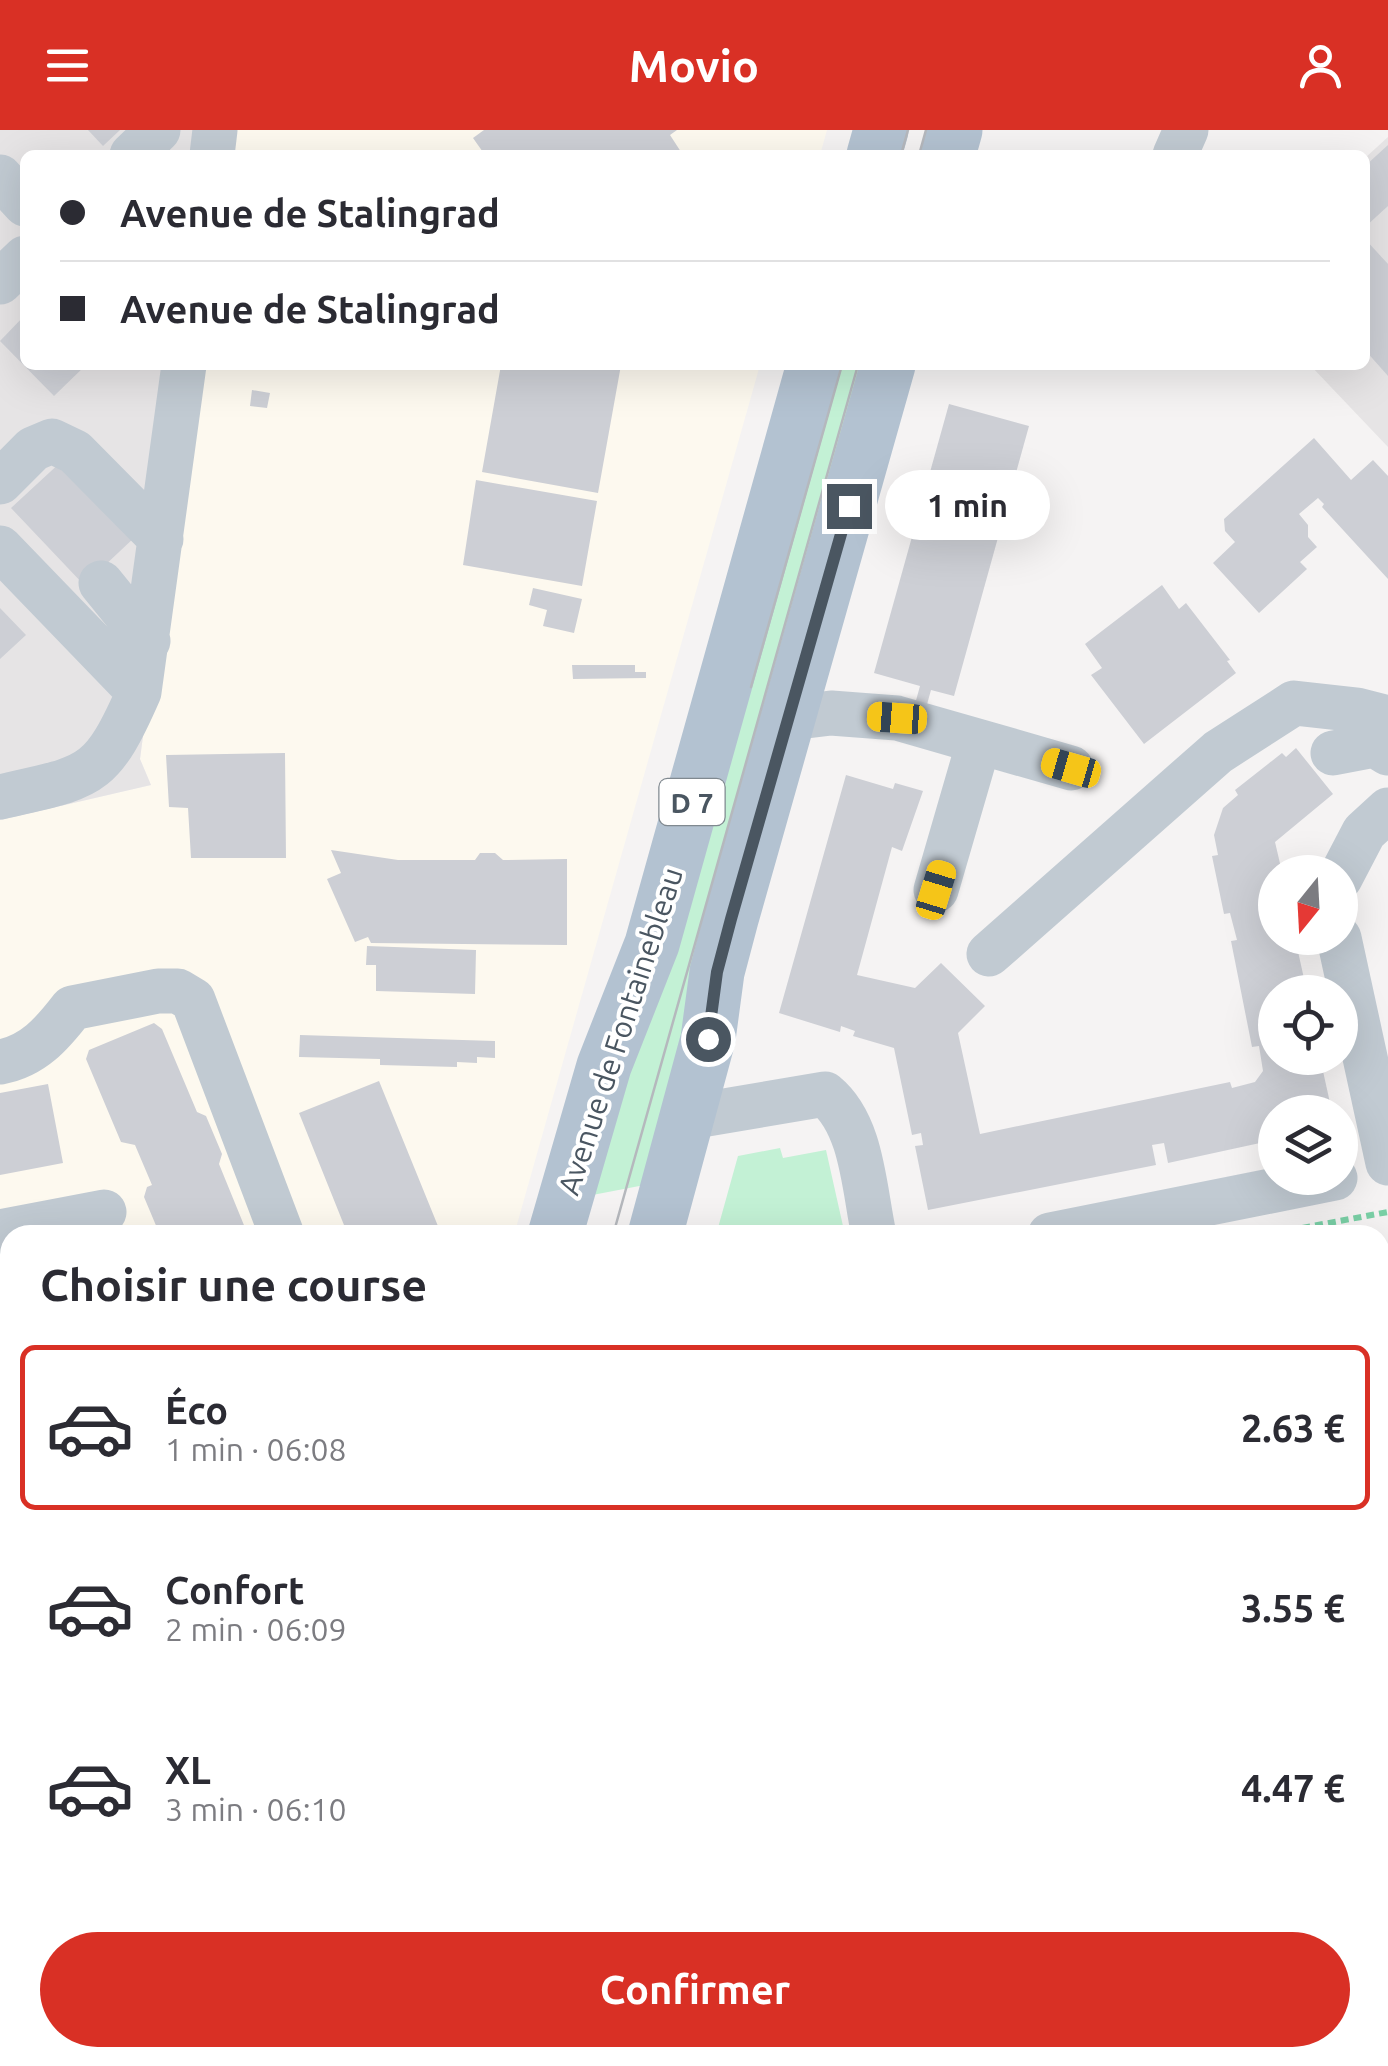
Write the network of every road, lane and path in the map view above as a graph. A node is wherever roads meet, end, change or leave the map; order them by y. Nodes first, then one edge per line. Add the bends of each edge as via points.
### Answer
1 (158, 130) edge
2 (137, 150) edge
3 (0, 177) edge
4 (20, 199) edge
5 (20, 263) edge
6 (0, 282) edge
7 (183, 370) edge
8 (813, 370) edge
9 (887, 370) edge
10 (0, 482) edge
11 (161, 538) junction
12 (0, 548) edge
13 (101, 583) dead end
14 (148, 641) junction
15 (140, 692) junction
16 (790, 718) junction
17 (1388, 718) edge
18 (979, 742) junction
19 (1388, 752) edge
20 (1332, 753) dead end
21 (1071, 768) dead end
22 (0, 796) edge
23 (1388, 810) edge
24 (1352, 855) edge
25 (936, 890) dead end
26 (989, 954) dead end
27 (1344, 955) edge
28 (0, 1062) edge
29 (689, 1117) junction
30 (1388, 1165) edge
31 (1358, 1172) edge
32 (1258, 1193) edge
33 (104, 1212) dead end
34 (1388, 1212) edge
35 (36, 1225) edge
36 (278, 1225) edge
37 (558, 1225) edge
38 (659, 1225) edge
39 (872, 1225) edge
40 (1099, 1225) edge
41 (1318, 1225) edge

1 - 2 street
3 - 4 street
5 - 6 street
7 - 11 street
8 - 37 main road, Avenue de Fontainebleau / D 7 via 652,944 604,1066
9 - 16 main road, D 7
10 - 11 street via 33,448 52,441 75,452
11 - 14 street
12 - 15 street
13 - 14 street
14 - 15 street
15 - 22 street via 118,741 83,776
16 - 18 street via 897,718
16 - 29 main road, D 7 via 717,972
17 - 26 street via 1294,703 1218,752
18 - 21 street
18 - 25 street
19 - 20 street via 1375,745
23 - 24 street
27 - 30 street
28 - 36 street via 21,1058 72,1008 178,991 193,1000
29 - 38 main road, D 7
29 - 39 street via 825,1094 850,1125
30 - 31 street
32 - 40 street
33 - 35 street
34 - 41 path

